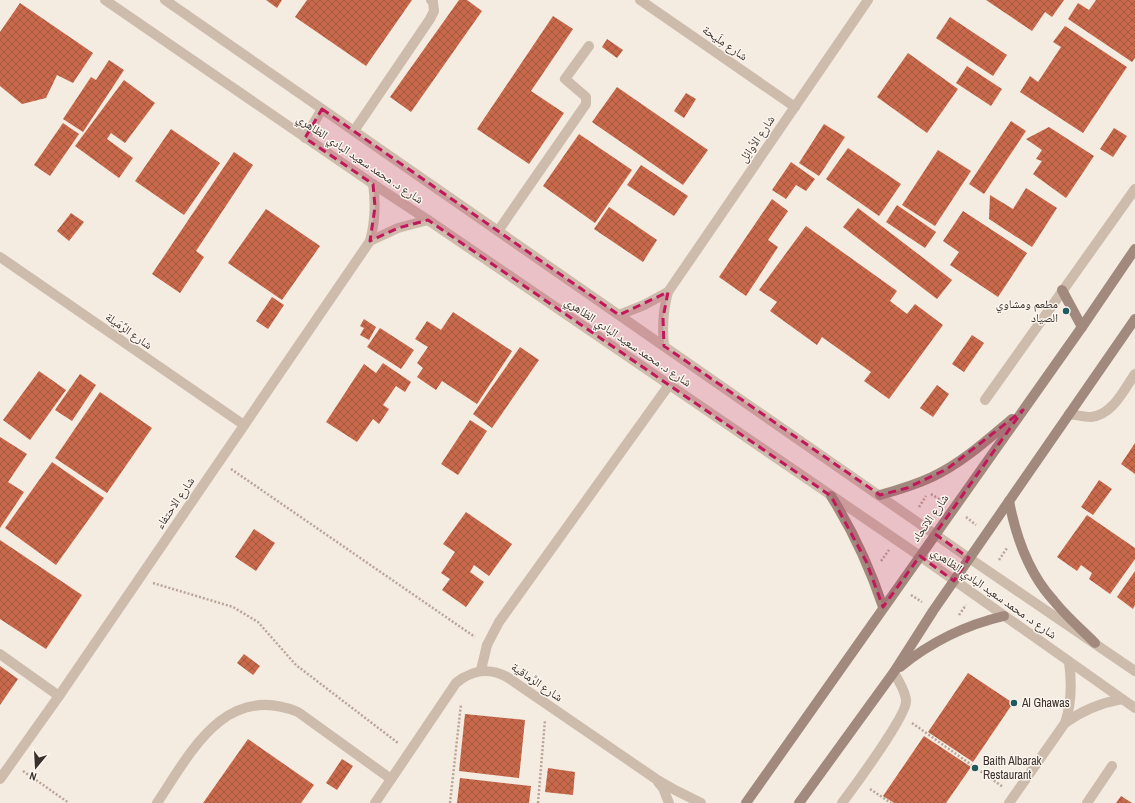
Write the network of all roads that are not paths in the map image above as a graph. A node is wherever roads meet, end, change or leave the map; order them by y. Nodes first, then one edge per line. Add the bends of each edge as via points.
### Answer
1 (105, 0) edge
2 (165, 0) edge
3 (431, 0) edge
4 (640, 0) edge
5 (868, 0) edge
6 (589, 46) dead end
7 (795, 107) junction
8 (322, 109) junction
9 (354, 131) junction
10 (305, 138) junction
11 (373, 184) junction
12 (1135, 189) edge
13 (428, 220) junction
14 (498, 231) junction
15 (370, 241) junction
16 (1135, 249) edge
17 (0, 257) edge
18 (1062, 290) junction
19 (668, 292) junction
20 (618, 315) junction
21 (1135, 319) edge
22 (1082, 327) junction
23 (664, 346) junction
24 (1135, 374) edge
25 (669, 385) junction
26 (984, 400) dead end
27 (1023, 410) junction
28 (1069, 414) junction
29 (244, 425) junction
30 (880, 495) junction
31 (831, 496) junction
32 (1008, 501) junction
33 (935, 534) junction
34 (920, 556) junction
35 (969, 558) junction
36 (954, 581) junction
37 (884, 607) junction
38 (1004, 616) junction
39 (1095, 643) junction
40 (0, 654) edge
41 (1069, 662) junction
42 (481, 670) junction
43 (1135, 671) edge
44 (894, 672) junction
45 (59, 696) junction
46 (1122, 699) junction
47 (1135, 708) edge
48 (1065, 722) junction
49 (1112, 766) dead end
50 (0, 779) edge
51 (392, 779) junction
52 (656, 779) junction
53 (1012, 799) edge
54 (157, 803) edge
55 (375, 803) edge
56 (669, 803) edge
57 (701, 803) edge
58 (746, 803) edge
59 (799, 803) edge
60 (842, 803) edge
61 (1086, 803) edge

1 - 10 street, شارع د. محمد سعيد البادي الظاهري
2 - 8 street, شارع د. محمد سعيد البادي الظاهري
3 - 9 street via 434,11 430,19
4 - 7 street, شارع مِلَيحة
5 - 7 street, شارع الأوائِل
6 - 14 street via 565,79 586,96 586,104
7 - 19 street, شارع الأوائِل
8 - 9 street, شارع د. محمد سعيد البادي الظاهري
8 - 10 street
9 - 14 street, شارع د. محمد سعيد البادي الظاهري
10 - 11 street, شارع د. محمد سعيد البادي الظاهري
11 - 13 street, شارع د. محمد سعيد البادي الظاهري
11 - 15 street, شارع الاحتفاء via 375,219
12 - 18 street
13 - 15 street via 398,228
13 - 25 street, شارع د. محمد سعيد البادي الظاهري
14 - 20 street, شارع د. محمد سعيد البادي الظاهري
15 - 29 street, شارع الاحتفاء
16 - 22 main road, شارع الاتحاد
17 - 29 street, شارع الرِّمَيلة
18 - 22 main road
18 - 26 street
19 - 20 street, شارع الأوائِل via 644,306
19 - 23 street, شارع الأوائِل via 663,318
20 - 23 street, شارع د. محمد سعيد البادي الظاهري
21 - 28 main road
22 - 27 main road, شارع الاتحاد
23 - 30 street, شارع د. محمد سعيد البادي الظاهري
24 - 28 street via 1103,414 1089,417
25 - 31 street, شارع د. محمد سعيد البادي الظاهري
25 - 42 street via 499,622 487,646
27 - 30 main road via 962,460 947,469 907,488
27 - 33 main road, شارع الاتحاد
28 - 32 main road
29 - 45 street, شارع الاحتفاء
30 - 33 street, شارع د. محمد سعيد البادي الظاهري
31 - 34 street, شارع د. محمد سعيد البادي الظاهري
31 - 37 main road via 866,561
32 - 35 main road
32 - 39 main road via 1022,550 1041,585 1054,602
33 - 34 main road, شارع الاتحاد
33 - 35 street, شارع د. محمد سعيد البادي الظاهري
34 - 36 street, شارع د. محمد سعيد البادي الظاهري
34 - 37 main road, شارع الاتحاد
35 - 36 main road
35 - 39 street, شارع د. محمد سعيد البادي الظاهري
36 - 38 street, شارع د. محمد سعيد البادي الظاهري
36 - 44 main road
37 - 58 main road, شارع الاتحاد
38 - 41 street, شارع د. محمد سعيد البادي الظاهري
38 - 44 main road via 957,631 914,656
39 - 43 street, شارع د. محمد سعيد البادي الظاهري
40 - 45 street
41 - 46 street, شارع د. محمد سعيد البادي الظاهري
41 - 48 street via 1072,692
42 - 51 street via 456,683
42 - 52 street, شارع الرَّماقية via 490,670 507,676
44 - 59 main road
44 - 60 street via 906,696 906,707
45 - 50 street, شارع الاحتفاء
46 - 47 street, شارع د. محمد سعيد البادي الظاهري
46 - 48 street via 1092,706
48 - 53 street
49 - 61 street
51 - 54 street via 298,712 262,704 238,710 216,723 198,742
51 - 55 street
52 - 56 street
52 - 57 street, شارع الرَّماقية

